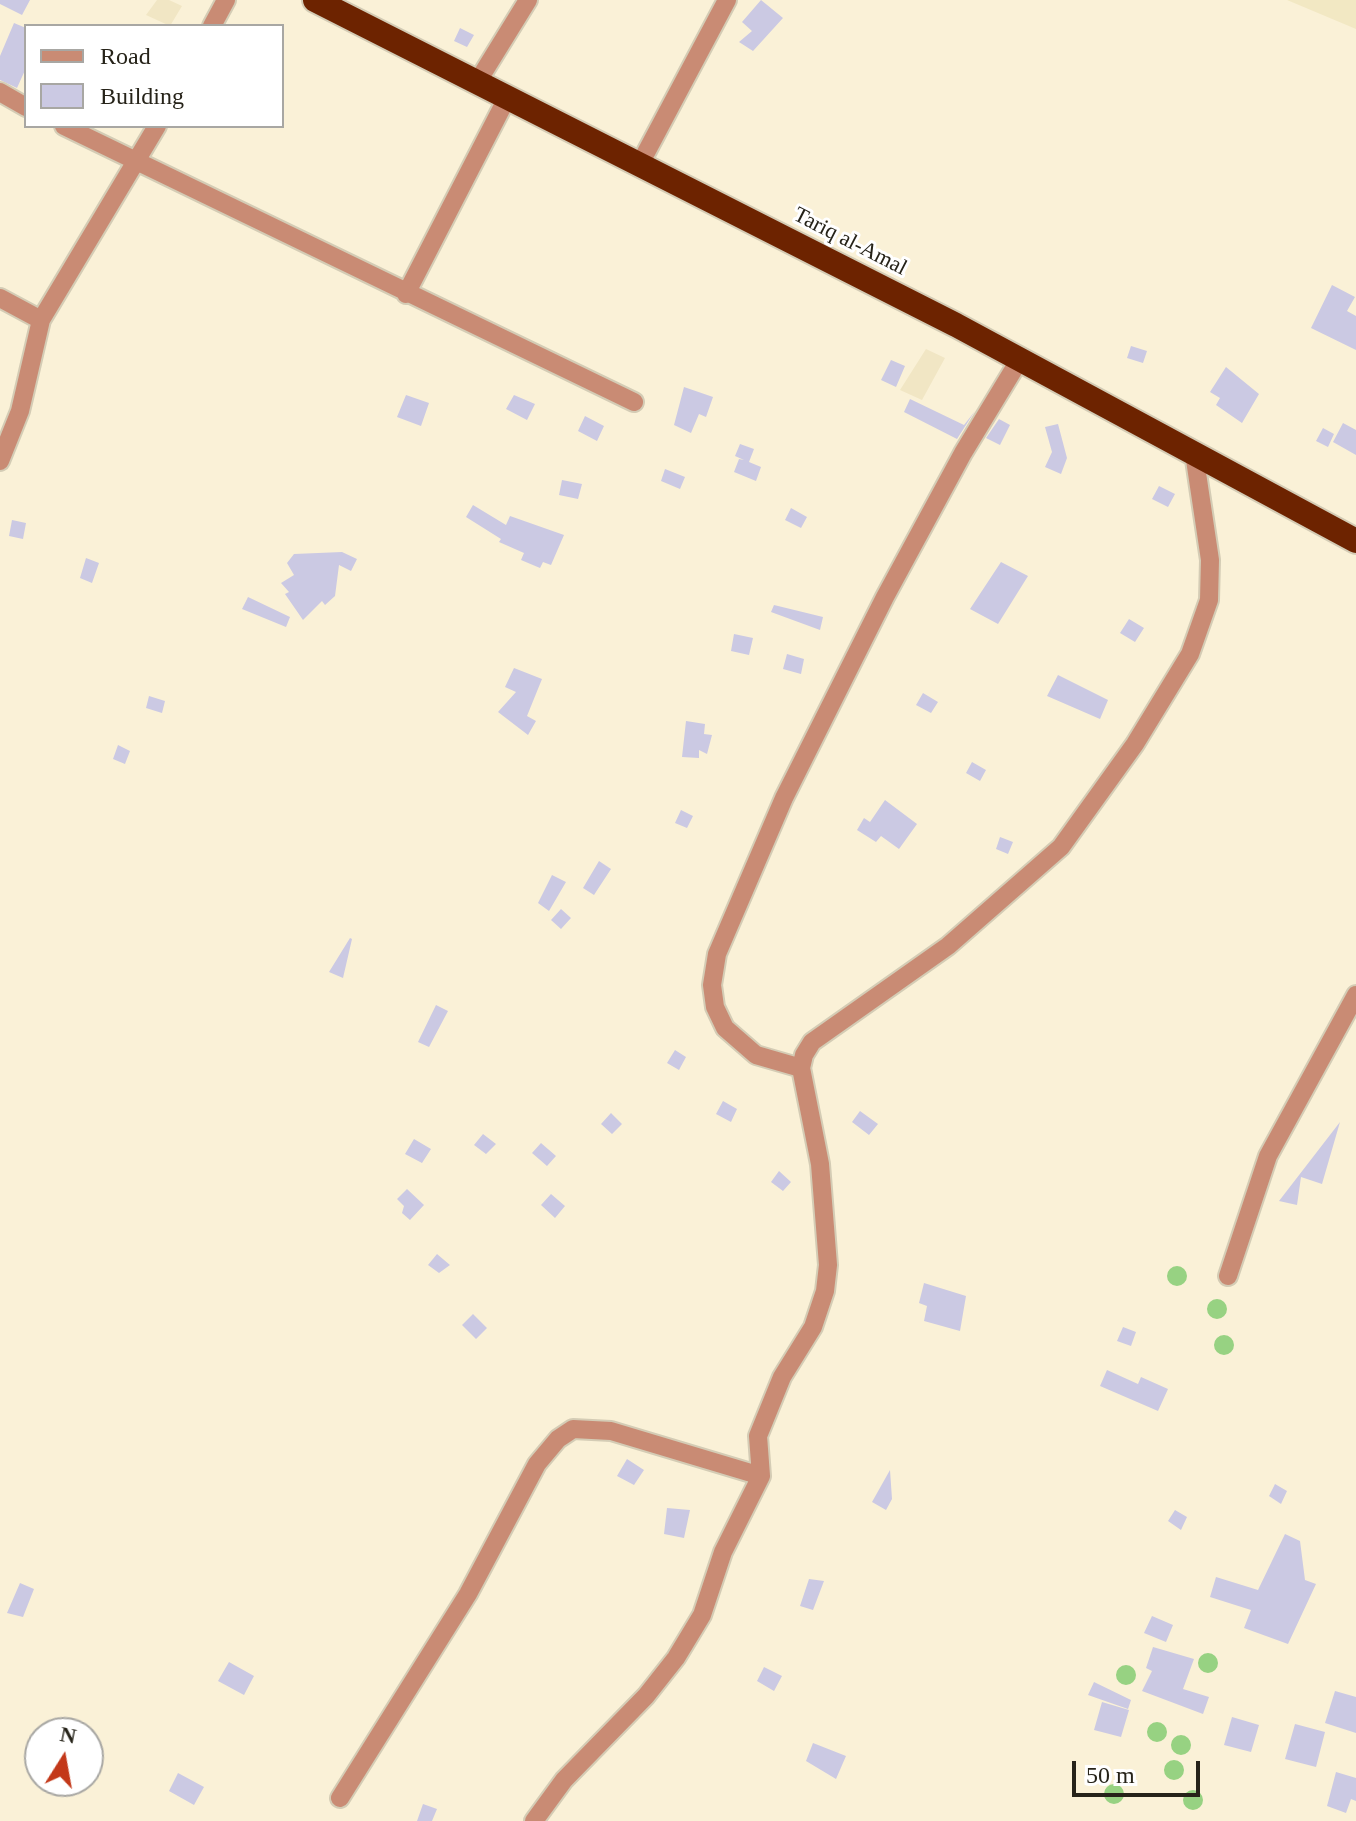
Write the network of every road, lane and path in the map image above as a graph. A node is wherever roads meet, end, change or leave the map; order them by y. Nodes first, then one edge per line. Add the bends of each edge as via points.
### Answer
1 (226, 0) edge
2 (528, 0) edge
3 (727, 0) edge
4 (325, 2) edge
5 (213, 24) edge
6 (478, 81) junction
7 (0, 92) edge
8 (508, 96) junction
9 (24, 106) edge
10 (68, 128) edge
11 (156, 128) edge
12 (138, 162) junction
13 (641, 162) junction
14 (406, 294) junction
15 (0, 298) edge
16 (41, 320) junction
17 (1020, 359) junction
18 (634, 402) dead end
19 (1194, 453) junction
20 (0, 461) edge
21 (1356, 541) edge
22 (1356, 995) edge
23 (801, 1068) junction
24 (1228, 1276) dead end
25 (761, 1476) junction
26 (340, 1798) dead end
27 (534, 1821) edge

1 - 5 street
2 - 6 street
3 - 13 street
4 - 6 highway, Tariq al-Amal
6 - 8 highway, Tariq al-Amal
7 - 9 street
8 - 13 highway, Tariq al-Amal
8 - 14 street
10 - 12 street
11 - 12 street
12 - 14 street
12 - 16 street
13 - 17 highway, Tariq al-Amal
14 - 18 street
15 - 16 street
16 - 20 street via 20,411
17 - 19 highway, Tariq al-Amal
17 - 23 street via 885,597 784,798 717,954 712,985 725,1028 756,1055
19 - 21 highway, Tariq al-Amal
19 - 23 street via 1210,560 1209,600 1190,654 1135,744 1061,847 948,946 812,1042
22 - 24 street via 1268,1156
23 - 25 street via 820,1164 828,1265 813,1327 782,1377 758,1436
25 - 26 street via 611,1431 573,1429 558,1439 537,1464 468,1594
25 - 27 street via 685,1645

